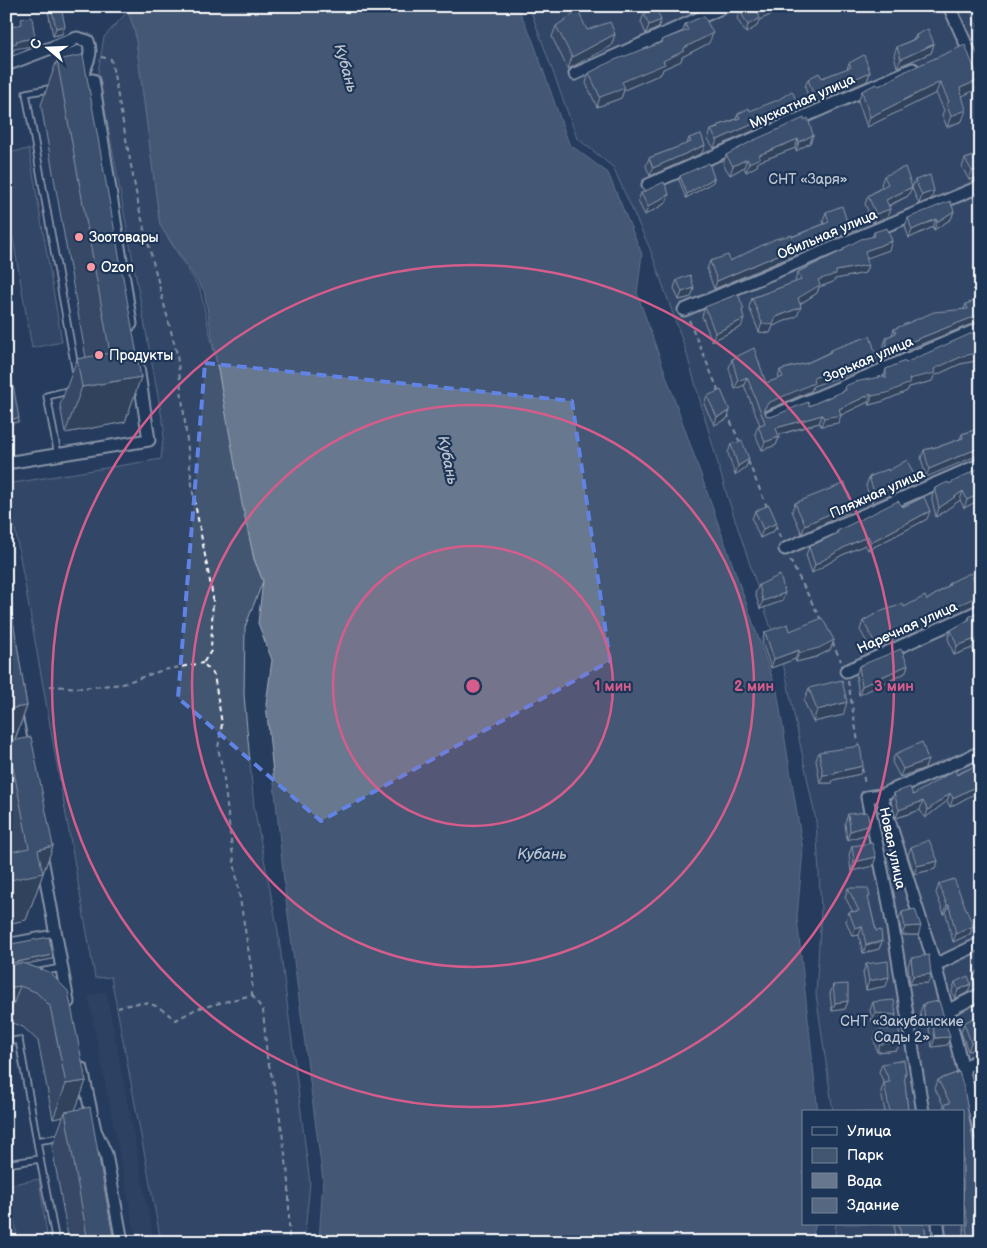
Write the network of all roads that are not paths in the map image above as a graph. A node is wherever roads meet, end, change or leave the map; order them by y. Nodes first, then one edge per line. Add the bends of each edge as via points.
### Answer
1 (726, 6) edge
2 (949, 6) edge
3 (6, 65) edge
4 (922, 65) edge
5 (575, 74) dead end
6 (981, 78) edge
7 (64, 86) edge
8 (648, 185) dead end
9 (981, 186) edge
10 (684, 310) dead end
11 (981, 328) edge
12 (133, 333) edge
13 (136, 353) edge
14 (77, 378) edge
15 (78, 388) edge
16 (768, 418) edge
17 (58, 456) junction
18 (6, 463) edge
19 (981, 464) edge
20 (785, 550) dead end
21 (981, 610) edge
22 (846, 670) dead end
23 (14, 703) edge
24 (981, 752) edge
25 (27, 770) edge
26 (881, 795) junction
27 (40, 847) edge
28 (55, 933) junction
29 (6, 942) edge
30 (981, 943) edge
31 (940, 963) junction
32 (61, 968) junction
33 (34, 973) edge
34 (981, 994) edge
35 (947, 1011) junction
36 (71, 1016) edge
37 (6, 1042) edge
38 (79, 1054) edge
39 (981, 1058) edge
40 (963, 1068) junction
41 (923, 1110) edge
42 (981, 1135) edge
43 (66, 1136) edge
44 (37, 1141) junction
45 (40, 1158) junction
46 (6, 1164) edge
47 (938, 1226) edge
48 (56, 1242) edge
49 (122, 1242) edge
50 (940, 1242) edge

1 - 5 street
2 - 6 street via 963,47
3 - 12 street via 77,38 88,41 91,54 78,83 93,80
4 - 8 street, Мускатная улица
7 - 14 lane via 26,93
9 - 10 street, Обильная улица
11 - 16 street, Зорькая улица
13 - 17 street via 150,440
15 - 17 lane via 47,396
17 - 18 street
19 - 20 street, Пляжная улица
21 - 22 street, Наречная улица
23 - 25 street
24 - 26 street
26 - 31 street
26 - 41 street, Новая улица via 867,797 889,904
27 - 28 street
28 - 29 lane
28 - 32 street
30 - 31 street
31 - 35 street
32 - 33 lane
32 - 36 street
34 - 35 street
35 - 40 street
37 - 44 lane via 19,1040
38 - 49 street via 90,1131 106,1154
39 - 40 street
40 - 42 street
43 - 44 lane
44 - 45 lane
45 - 46 lane
45 - 48 lane
47 - 50 street

